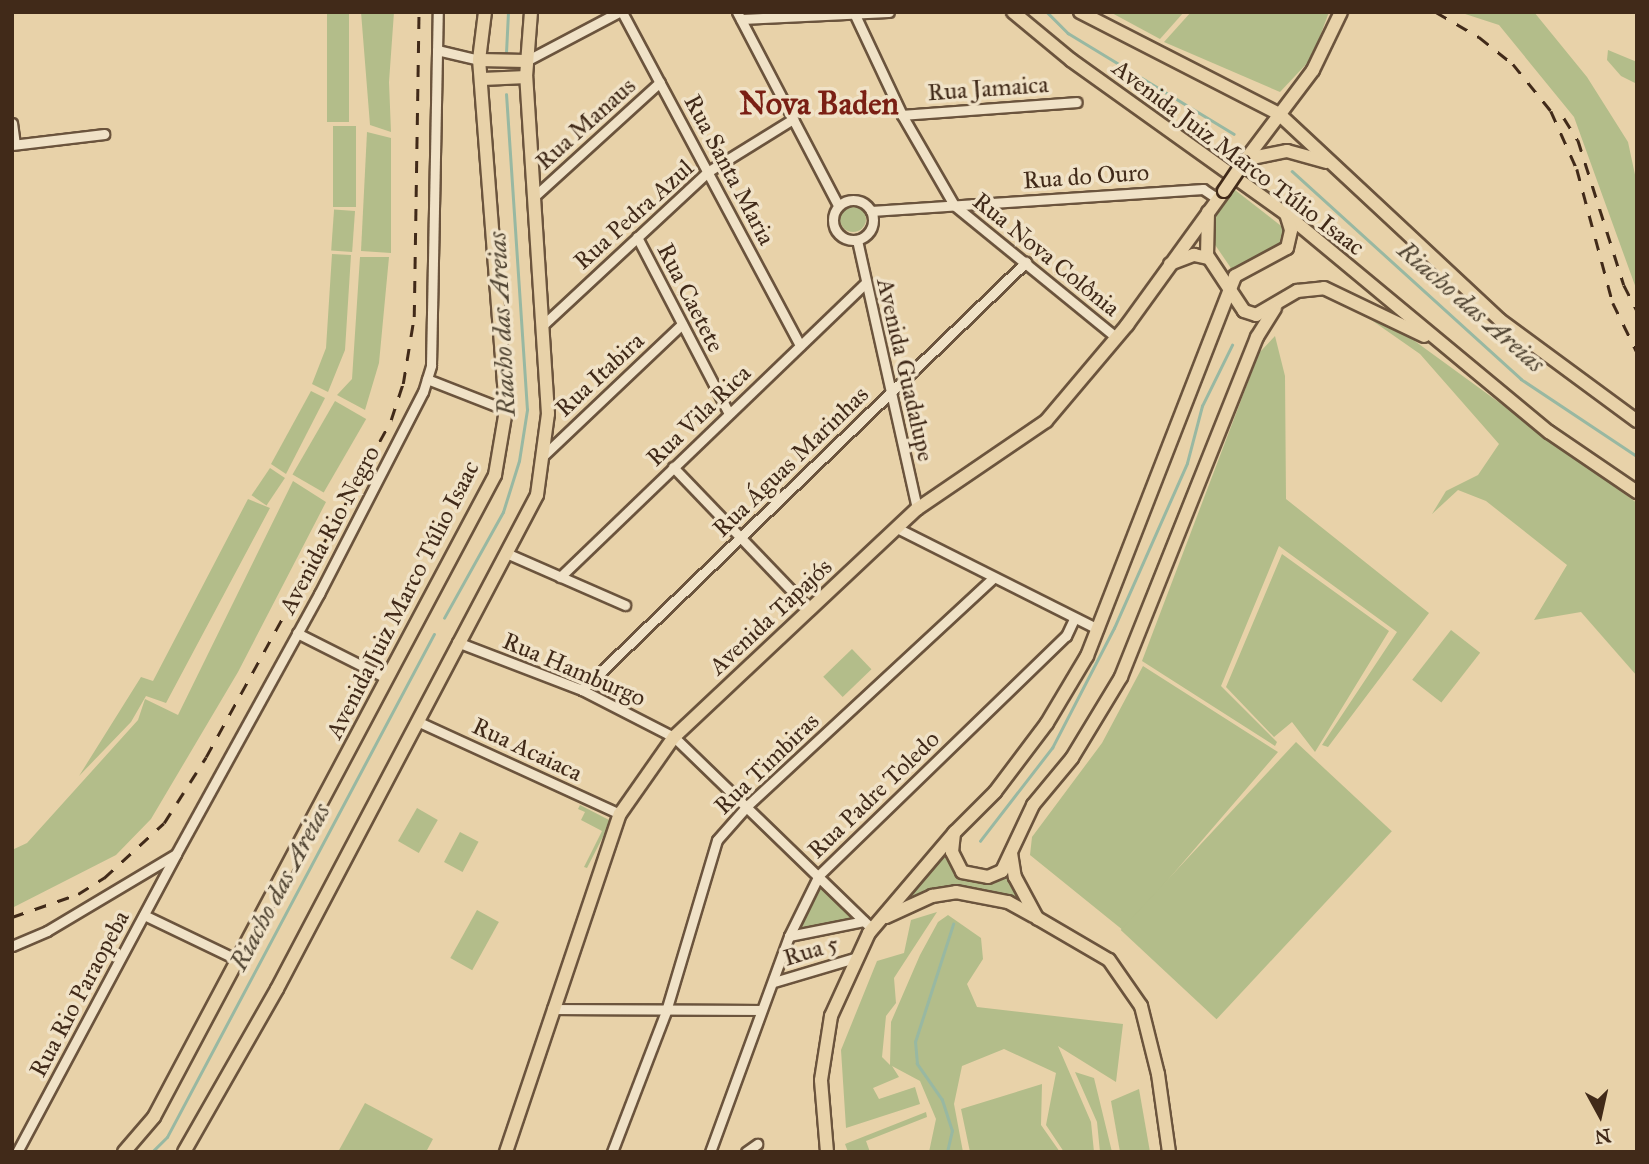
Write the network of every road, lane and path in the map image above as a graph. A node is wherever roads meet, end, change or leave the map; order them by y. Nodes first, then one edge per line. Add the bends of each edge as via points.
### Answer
1 (438, 12) edge
2 (485, 12) edge
3 (531, 12) edge
4 (621, 12) edge
5 (889, 12) edge
6 (1013, 12) edge
7 (1080, 12) edge
8 (1341, 12) edge
9 (855, 15) junction
10 (739, 16) edge
11 (437, 50) junction
12 (480, 60) junction
13 (526, 61) junction
14 (527, 77) junction
15 (483, 79) junction
16 (660, 82) junction
17 (1077, 102) dead end
18 (902, 114) junction
19 (1279, 114) junction
20 (793, 119) junction
21 (12, 123) edge
22 (103, 134) dead end
23 (14, 144) edge
24 (1245, 161) junction
25 (1337, 167) junction
26 (709, 171) junction
27 (537, 194) junction
28 (1217, 200) junction
29 (838, 205) junction
30 (954, 205) junction
31 (871, 211) junction
32 (1286, 214) junction
33 (637, 237) junction
34 (857, 240) junction
35 (1208, 258) junction
36 (1026, 262) junction
37 (1160, 274) junction
38 (866, 284) junction
39 (1230, 290) junction
40 (1275, 308) junction
41 (682, 324) junction
42 (543, 325) junction
43 (1116, 337) junction
44 (800, 346) junction
45 (1446, 347) junction
46 (427, 379) junction
47 (891, 393) junction
48 (1606, 401) junction
49 (506, 410) junction
50 (729, 414) junction
51 (1637, 421) edge
52 (1637, 427) edge
53 (1549, 432) junction
54 (544, 455) junction
55 (673, 467) junction
56 (1637, 483) edge
57 (1637, 492) edge
58 (917, 509) junction
59 (897, 528) junction
60 (740, 538) junction
61 (506, 553) junction
62 (560, 577) junction
63 (994, 577) junction
64 (625, 605) dead end
65 (810, 610) junction
66 (1074, 619) junction
67 (1098, 629) junction
68 (297, 633) junction
69 (457, 642) junction
70 (386, 678) junction
71 (582, 690) junction
72 (419, 722) junction
73 (674, 737) junction
74 (748, 805) junction
75 (620, 814) junction
76 (955, 832) junction
77 (1010, 846) junction
78 (176, 854) junction
79 (819, 875) junction
80 (144, 915) junction
81 (1037, 918) junction
82 (873, 923) junction
83 (789, 936) junction
84 (12, 946) edge
85 (858, 957) junction
86 (238, 960) junction
87 (774, 982) junction
88 (552, 1009) junction
89 (761, 1010) junction
90 (666, 1011) junction
91 (757, 1144) dead end
92 (17, 1152) edge
93 (124, 1152) edge
94 (184, 1152) edge
95 (506, 1152) edge
96 (612, 1152) edge
97 (710, 1152) edge
98 (746, 1152) edge
99 (827, 1152) edge
100 (1169, 1152) edge

1 - 11 street, Avenida Rio Negro
2 - 12 main road, Avenida Juiz Marco Túlio Isaac
3 - 13 main road
4 - 13 street
4 - 16 street, Rua Santa Maria
5 - 9 street
6 - 32 main road, Avenida Juiz Marco Túlio Isaac via 1071,60
7 - 19 main road, Avenida Juiz Marco Túlio Isaac
8 - 19 main road via 1313,70
9 - 10 street
9 - 18 street, Rua Nova Colônia
10 - 20 street
11 - 12 street
11 - 46 street, Avenida Rio Negro via 431,365
12 - 13 main road
12 - 15 main road, Avenida Juiz Marco Túlio Isaac
13 - 14 main road
14 - 15 main road
14 - 27 main road
15 - 49 main road, Avenida Juiz Marco Túlio Isaac
16 - 26 street, Rua Santa Maria
16 - 27 street, Rua Manaus
17 - 18 street, Rua Jamaica
18 - 30 street, Rua Nova Colônia
19 - 24 main road
19 - 25 main road, Avenida Juiz Marco Túlio Isaac
20 - 26 street, Rua Pedra Azul
20 - 29 street
21 - 23 street
22 - 23 street
24 - 25 main road via 1287,151
24 - 28 main road, Avenida Tapajós, bridge
25 - 48 main road, Avenida Juiz Marco Túlio Isaac via 1500,320
26 - 33 street, Rua Pedra Azul
26 - 44 street, Rua Santa Maria
27 - 42 main road
28 - 30 street, Rua do Ouro via 1203,189
28 - 35 main road via 1204,235
28 - 37 main road, Avenida Tapajós
29 - 31 street via 856,200
29 - 34 street via 832,216 834,229 844,239
30 - 31 street, Rua do Ouro
30 - 36 street, Rua Nova Colônia
31 - 34 street via 871,229
32 - 39 main road via 1291,230 1287,248 1243,269
32 - 45 main road, Avenida Juiz Marco Túlio Isaac
33 - 41 street, Rua Caetete
33 - 42 street, Rua Pedra Azul
34 - 38 street, Avenida Guadalupe
35 - 37 main road via 1194,255 1174,260
35 - 39 main road
36 - 43 street, Rua Nova Colônia
36 - 47 street, Rua Águas Marinhas
37 - 43 main road, Avenida Tapajós
38 - 44 street, Rua Vila Rica
38 - 47 street, Avenida Guadalupe
39 - 40 main road via 1244,311 1256,315
39 - 67 main road
40 - 45 main road via 1297,291 1324,288
40 - 77 main road via 1257,337 1121,677 1072,758 1034,805
41 - 50 street, Rua Caetete
41 - 54 street, Rua Itabira
42 - 54 main road via 548,414
43 - 58 main road, Avenida Tapajós via 1046,421
44 - 50 street, Rua Vila Rica
45 - 53 main road, Avenida Juiz Marco Túlio Isaac
46 - 49 street
46 - 68 street, Avenida Rio Negro
47 - 58 street, Avenida Guadalupe
47 - 60 street, Rua Águas Marinhas
48 - 51 main road, Avenida Juiz Marco Túlio Isaac
48 - 52 main road
49 - 70 main road, Avenida Juiz Marco Túlio Isaac via 495,475
50 - 55 street, Rua Vila Rica
53 - 56 main road via 1596,455
53 - 57 main road, Avenida Juiz Marco Túlio Isaac
54 - 61 main road via 537,495
55 - 60 street
55 - 62 street, Rua Vila Rica
58 - 59 main road, Avenida Tapajós
59 - 63 street
59 - 65 main road, Avenida Tapajós
60 - 65 street
60 - 71 street, Rua Águas Marinhas
61 - 62 street
61 - 69 main road
62 - 64 street
63 - 66 street
63 - 74 street, Rua Timbiras
65 - 73 main road, Avenida Tapajós
66 - 67 street
66 - 79 street, Rua Padre Toledo via 1066,636
67 - 76 main road via 1047,723 995,792
68 - 70 street
68 - 78 street, Avenida Rio Negro
69 - 71 street, Rua Hamburgo
69 - 72 main road
70 - 86 main road, Avenida Juiz Marco Túlio Isaac
71 - 73 street, Rua Hamburgo
72 - 75 street, Rua Acaiaca
72 - 94 main road
73 - 74 street, Rua Hamburgo
73 - 75 main road, Avenida Tapajós
74 - 79 street, Rua Hamburgo
74 - 90 street, Rua Timbiras via 717,840
75 - 88 main road, Avenida Tapajós
76 - 77 main road via 954,860 975,878 1002,871
76 - 82 main road
77 - 81 main road via 1015,877
78 - 80 street, Rua Rio Paraopeba
78 - 84 street via 47,931
79 - 82 street, Rua Hamburgo
79 - 83 street, Rua Padre Toledo
80 - 86 street
80 - 92 street, Rua Rio Paraopeba
81 - 82 main road via 1008,902 956,892 932,896
81 - 100 main road via 1109,960 1133,992 1152,1048
82 - 83 street
82 - 85 main road
83 - 87 street, Rua Padre Toledo
85 - 87 street, Rua 5
85 - 99 main road via 831,1016 825,1051 821,1080
86 - 93 main road, Avenida Juiz Marco Túlio Isaac via 154,1117
87 - 89 street, Rua Padre Toledo
88 - 90 street
88 - 95 main road, Avenida Tapajós
89 - 90 street
89 - 97 street, Rua Padre Toledo
90 - 96 street, Rua Timbiras
91 - 98 street

